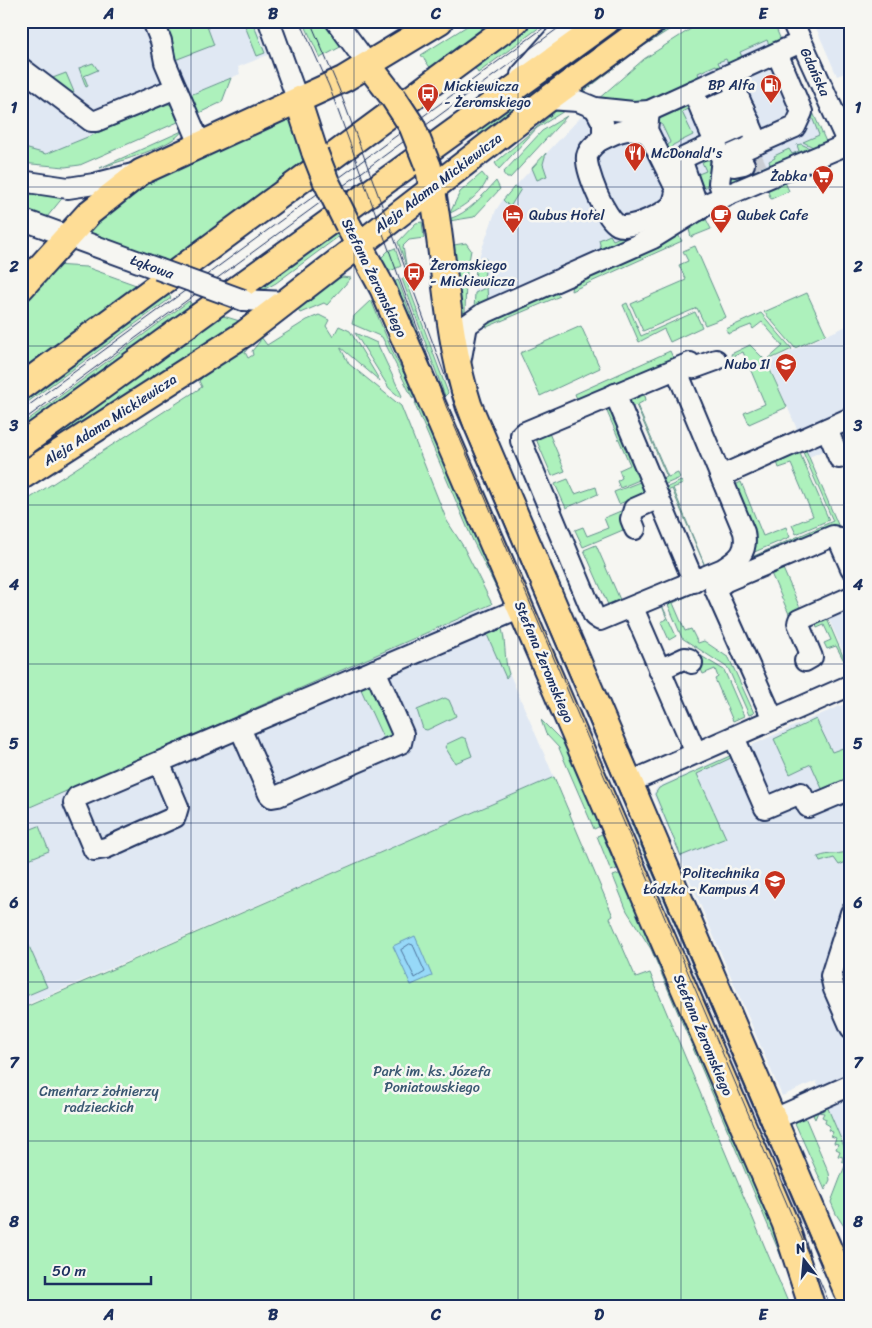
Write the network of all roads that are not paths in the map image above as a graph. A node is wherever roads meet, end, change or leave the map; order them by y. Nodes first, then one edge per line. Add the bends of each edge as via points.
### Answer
1 (153, 21) edge
2 (269, 21) edge
3 (336, 21) edge
4 (440, 21) edge
5 (516, 21) edge
6 (569, 21) edge
7 (607, 21) edge
8 (654, 21) edge
9 (792, 21) edge
10 (801, 42) junction
11 (777, 53) junction
12 (369, 66) junction
13 (21, 68) edge
14 (176, 88) junction
15 (504, 95) junction
16 (548, 99) junction
17 (298, 101) junction
18 (595, 108) junction
19 (649, 111) junction
20 (745, 111) junction
21 (708, 125) junction
22 (649, 136) junction
23 (601, 140) junction
24 (200, 144) junction
25 (849, 147) edge
26 (744, 164) dead end
27 (141, 172) junction
28 (430, 178) junction
29 (21, 181) edge
30 (676, 192) junction
31 (724, 197) junction
32 (693, 213) junction
33 (21, 219) edge
34 (68, 236) junction
35 (359, 244) junction
36 (21, 288) edge
37 (286, 302) junction
38 (716, 360) dead end
39 (458, 364) junction
40 (676, 369) junction
41 (21, 387) edge
42 (615, 394) junction
43 (851, 418) edge
44 (565, 423) dead end
45 (535, 428) junction
46 (827, 429) junction
47 (21, 445) edge
48 (839, 458) dead end
49 (767, 467) dead end
50 (21, 477) edge
51 (723, 481) junction
52 (659, 498) junction
53 (635, 529) dead end
54 (851, 568) edge
55 (755, 580) dead end
56 (694, 582) junction
57 (718, 596) junction
58 (851, 598) edge
59 (521, 608) junction
60 (632, 608) junction
61 (805, 661) dead end
62 (692, 663) dead end
63 (375, 670) junction
64 (659, 670) junction
65 (851, 685) edge
66 (773, 719) junction
67 (240, 728) junction
68 (734, 737) junction
69 (696, 753) junction
70 (159, 762) junction
71 (628, 783) junction
72 (851, 789) edge
73 (851, 802) edge
74 (805, 821) dead end
75 (851, 913) edge
76 (851, 1028) edge
77 (851, 1085) edge
78 (772, 1120) junction
79 (851, 1301) edge
80 (812, 1307) edge

1 - 14 street
2 - 17 street, Stefana Żeromskiego
3 - 12 street
4 - 12 main road
5 - 41 main road
6 - 15 street
7 - 15 main road, Aleja Adama Mickiewicza
8 - 16 main road, Aleja Adama Mickiewicza
9 - 10 street, Gdańska
10 - 11 street
10 - 25 street, Gdańska
11 - 20 street
11 - 20 street via 802,112 795,127 778,135
12 - 17 main road
12 - 28 main road, bridge via 412,126
13 - 14 street via 91,121
14 - 24 street
15 - 47 main road, Aleja Adama Mickiewicza
16 - 18 street via 578,101
16 - 28 main road, Aleja Adama Mickiewicza
17 - 24 main road
17 - 35 main road, Stefana Żeromskiego, bridge via 326,181
18 - 19 street
18 - 23 street via 604,127
19 - 21 street
19 - 22 street via 646,124
20 - 21 street
20 - 21 street
20 - 21 street
21 - 26 street via 734,166
21 - 31 street
21 - 32 street via 680,148 678,154 694,193
22 - 23 street via 631,129
22 - 30 street
23 - 30 street via 590,149 587,166 606,214 616,224 632,226 664,211 674,201
24 - 27 main road
25 - 31 street
27 - 29 street via 68,188
27 - 34 main road via 90,213
28 - 35 main road, Aleja Adama Mickiewicza
28 - 39 main road
30 - 32 street
31 - 32 street
32 - 39 street via 653,238 471,321
33 - 34 street, Łąkowa
34 - 36 main road
34 - 37 street, Łąkowa, bridge via 243,300
35 - 37 main road, Aleja Adama Mickiewicza
35 - 59 main road, Stefana Żeromskiego via 383,288
37 - 50 main road, Aleja Adama Mickiewicza via 244,334
38 - 40 street via 697,368 690,363
39 - 71 main road via 481,439
40 - 42 street
40 - 51 street
42 - 45 street
42 - 52 street
43 - 46 street
44 - 45 street via 540,434
45 - 60 street via 521,435 521,441 594,616 604,620
46 - 48 street
46 - 51 street
49 - 51 street
51 - 56 street via 744,532 744,552 723,569
52 - 53 street via 634,509 631,519
52 - 56 street
54 - 57 street via 838,538 833,536 726,581 715,589
55 - 57 street
56 - 60 street
57 - 66 street
58 - 61 street via 799,620 812,657
59 - 63 street
59 - 80 main road, Stefana Żeromskiego via 785,1223
60 - 64 street
62 - 64 street via 685,658
63 - 67 street
63 - 67 street via 403,734 401,742 278,796 270,796
64 - 69 street
65 - 66 street
66 - 68 street
67 - 70 street
68 - 69 street
68 - 72 street via 765,808 801,793 808,807
69 - 71 street
70 - 70 street via 74,800 94,850 99,851 174,817 178,807
71 - 78 main road
73 - 74 street
75 - 76 street via 831,976
77 - 78 street
78 - 79 main road

